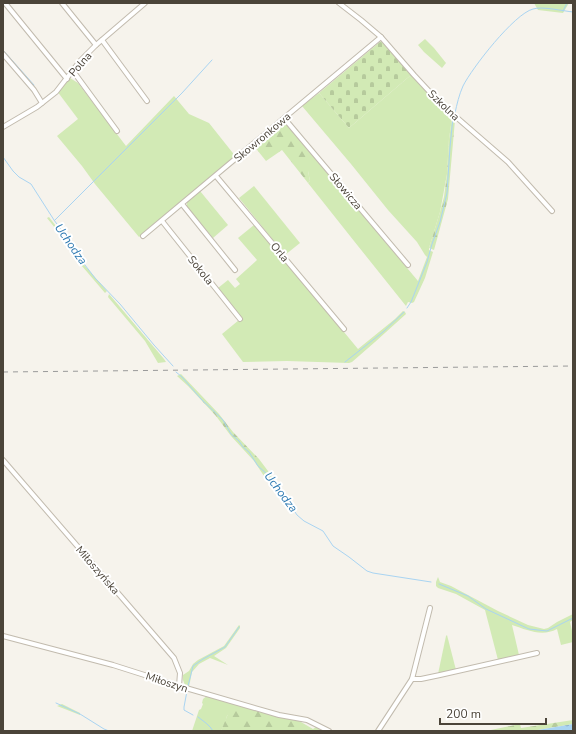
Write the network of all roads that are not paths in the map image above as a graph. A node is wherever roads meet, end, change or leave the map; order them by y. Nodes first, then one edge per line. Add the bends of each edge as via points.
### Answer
1 (5, 3) edge
2 (62, 3) edge
3 (145, 3) edge
4 (339, 3) edge
5 (381, 38) junction
6 (102, 40) junction
7 (96, 45) junction
8 (3, 54) edge
9 (73, 71) junction
10 (67, 79) junction
11 (147, 101) dead end
12 (42, 103) junction
13 (284, 118) junction
14 (3, 127) edge
15 (117, 131) dead end
16 (216, 176) junction
17 (182, 204) junction
18 (552, 211) dead end
19 (162, 221) junction
20 (143, 236) dead end
21 (408, 265) dead end
22 (235, 270) dead end
23 (240, 319) dead end
24 (344, 329) dead end
25 (3, 460) edge
26 (430, 608) dead end
27 (3, 636) edge
28 (537, 653) dead end
29 (412, 679) junction
30 (179, 686) junction
31 (330, 731) edge
32 (378, 731) edge

1 - 10 street
2 - 7 street
3 - 6 street, Polna
4 - 5 street, Szkolna
5 - 13 street, Skowronkowa
5 - 18 street, Szkolna via 440,103 508,162
6 - 7 street, Polna
6 - 11 street
7 - 9 street, Polna
8 - 12 street
9 - 10 street, Polna
9 - 15 street
10 - 12 street, Polna
12 - 14 street, Polna
13 - 16 street, Skowronkowa
13 - 21 street, Słowicza
16 - 17 street, Skowronkowa
16 - 24 street, Orla
17 - 19 street, Skowronkowa
17 - 22 street
19 - 20 street, Skowronkowa
19 - 23 street, Sokola
25 - 30 street, Miłoszyńska via 174,658 180,673
26 - 29 street
27 - 30 street, Miłoszyn via 135,671
28 - 29 street
29 - 32 street
30 - 31 street, Miłoszyn via 279,715 307,720

